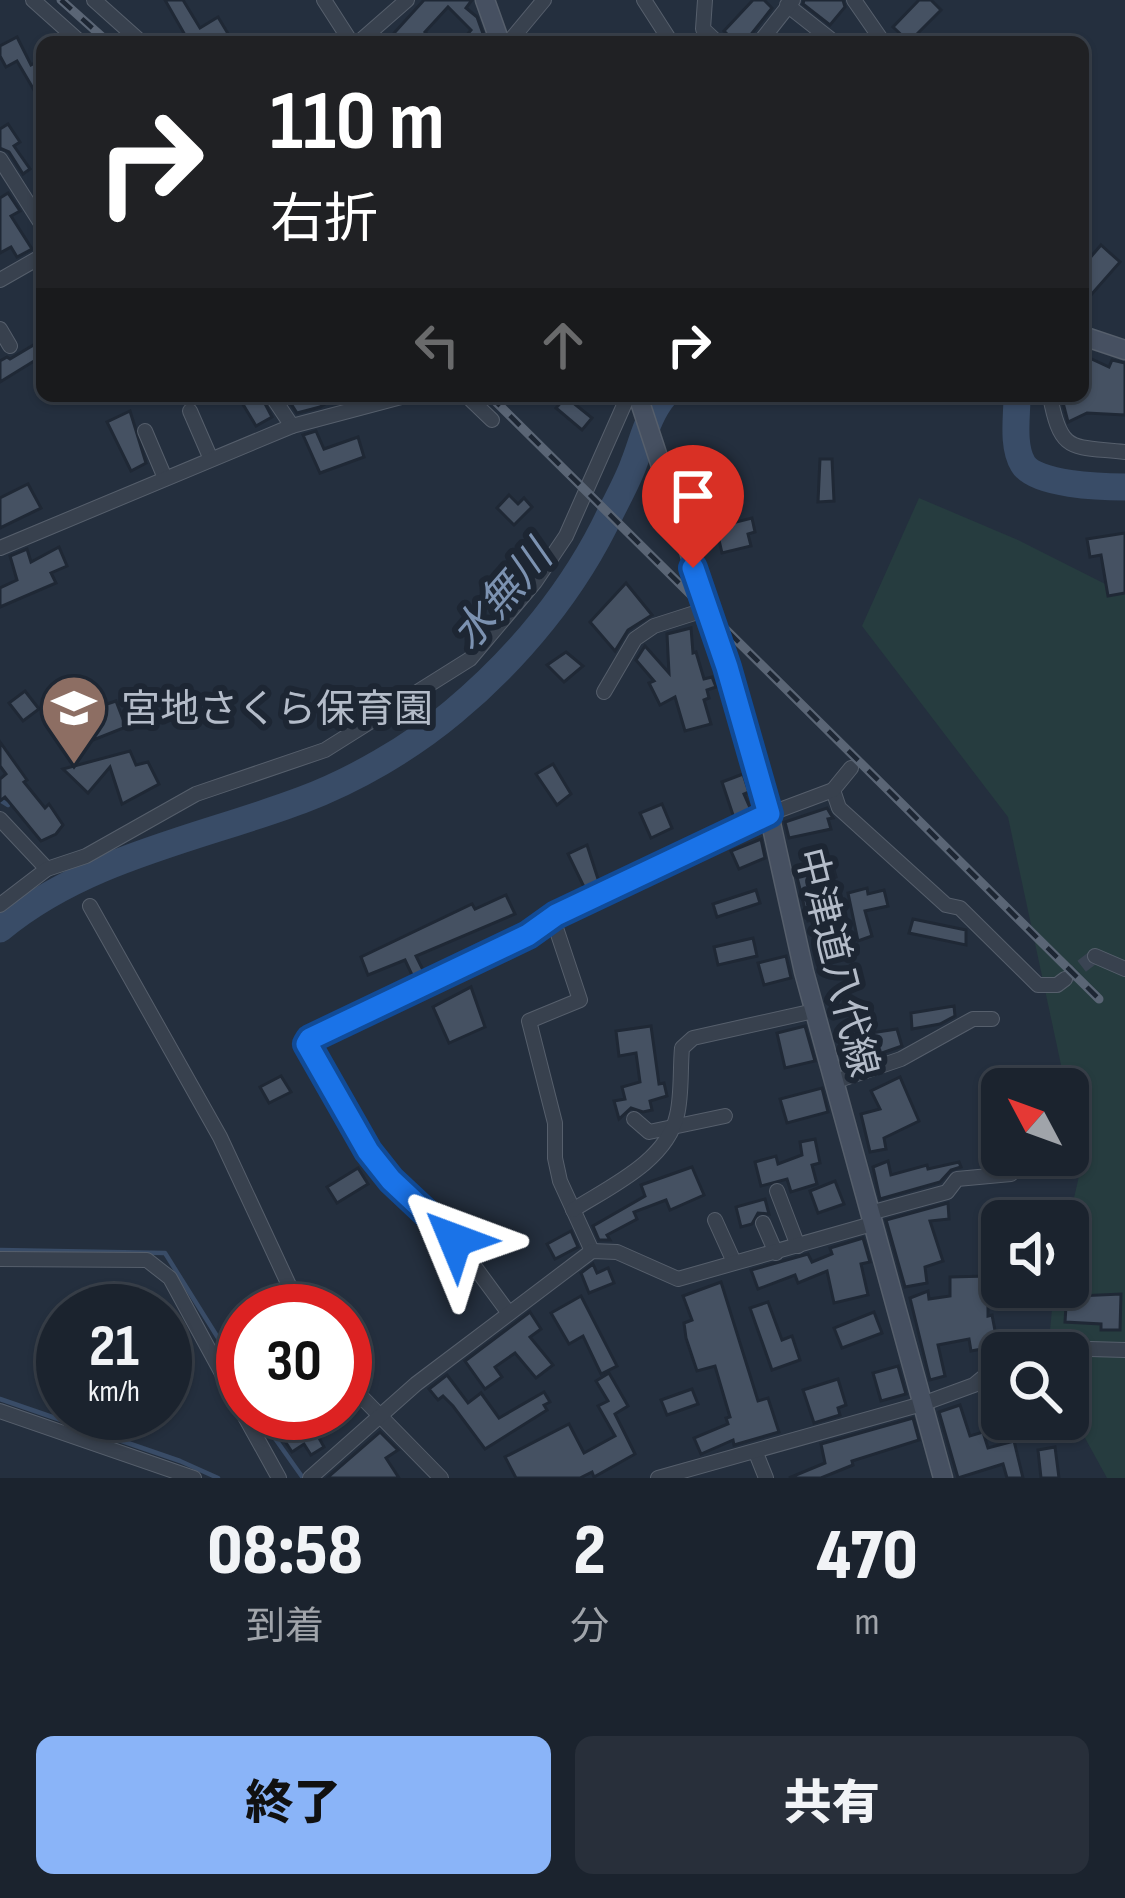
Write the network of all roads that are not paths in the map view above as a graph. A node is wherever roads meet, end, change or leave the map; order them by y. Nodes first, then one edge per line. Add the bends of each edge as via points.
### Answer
1 (33, 0) edge
2 (94, 0) edge
3 (324, 0) edge
4 (406, 0) edge
5 (484, 0) edge
6 (544, 0) edge
7 (644, 0) edge
8 (705, 0) edge
9 (854, 0) edge
10 (790, 3) edge
11 (73, 36) edge
12 (134, 36) edge
13 (351, 36) edge
14 (362, 36) edge
15 (502, 36) edge
16 (511, 36) edge
17 (667, 36) edge
18 (711, 36) edge
19 (765, 36) edge
20 (827, 36) edge
21 (880, 36) edge
22 (0, 159) edge
23 (36, 216) edge
24 (36, 261) edge
25 (0, 280) edge
26 (0, 329) edge
27 (1089, 338) edge
28 (10, 346) dead end
29 (1125, 350) edge
30 (276, 402) edge
31 (382, 402) edge
32 (473, 402) edge
33 (625, 402) edge
34 (640, 402) edge
35 (1052, 402) edge
36 (190, 411) dead end
37 (492, 420) dead end
38 (292, 426) junction
39 (145, 431) dead end
40 (1125, 452) edge
41 (210, 457) junction
42 (165, 478) junction
43 (0, 548) edge
44 (707, 609) junction
45 (604, 692) dead end
46 (851, 768) dead end
47 (833, 790) junction
48 (769, 814) junction
49 (0, 819) edge
50 (47, 869) junction
51 (0, 904) edge
52 (90, 906) dead end
53 (553, 919) junction
54 (1095, 956) dead end
55 (1125, 969) edge
56 (1065, 979) dead end
57 (814, 1011) junction
58 (992, 1019) dead end
59 (833, 1082) junction
60 (724, 1116) dead end
61 (634, 1119) dead end
62 (672, 1128) junction
63 (989, 1176) edge
64 (777, 1191) dead end
65 (573, 1210) junction
66 (871, 1218) junction
67 (715, 1220) dead end
68 (764, 1222) dead end
69 (798, 1246) junction
70 (592, 1251) junction
71 (776, 1253) junction
72 (0, 1259) edge
73 (734, 1262) junction
74 (289, 1284) edge
75 (508, 1312) junction
76 (1089, 1349) edge
77 (1125, 1350) edge
78 (216, 1363) edge
79 (981, 1379) edge
80 (922, 1404) junction
81 (372, 1409) edge
82 (0, 1411) edge
83 (381, 1419) junction
84 (258, 1440) edge
85 (756, 1453) junction
86 (314, 1475) edge
87 (194, 1478) edge
88 (279, 1478) edge
89 (441, 1478) edge
90 (658, 1478) edge
91 (766, 1478) edge
92 (943, 1478) edge

1 - 11 street
2 - 12 street
3 - 13 street
4 - 14 street
5 - 15 main road
6 - 16 street
7 - 17 street
8 - 18 street via 701,17
9 - 21 street
10 - 19 street
10 - 20 street
22 - 23 street
24 - 25 street
26 - 28 street
27 - 29 main road
30 - 38 street
31 - 38 street
32 - 37 street
33 - 50 street via 566,536 470,659 325,750 196,794
34 - 44 main road, 中津道八代線
35 - 40 street via 1064,440
36 - 41 street
38 - 41 street
39 - 42 street
41 - 42 street
42 - 43 street
44 - 45 street via 635,639
44 - 48 main road, 中津道八代線
46 - 47 street
47 - 48 street
47 - 56 street via 839,808 946,905 960,908 1037,985
48 - 53 street
48 - 57 main road, 中津道八代線
49 - 50 street
50 - 51 street
52 - 74 street via 220,1137
53 - 65 street via 580,1000 530,1021 560,1181
53 - 75 street via 307,1044 368,1151 455,1240
54 - 55 street
57 - 59 main road, 中津道八代線
57 - 62 street via 693,1038 682,1048
58 - 59 street via 973,1018 902,1059
59 - 66 main road, 中津道八代線
60 - 62 street
61 - 62 street via 649,1132
62 - 65 street via 630,1174
63 - 66 street via 957,1179 946,1192
64 - 69 street
65 - 70 street
66 - 69 street
66 - 80 main road, 中津道八代線
67 - 73 street
68 - 71 street
69 - 71 street
70 - 73 street via 617,1252 678,1279
70 - 75 street
71 - 73 street
72 - 78 street via 147,1259 170,1278
75 - 83 street
76 - 77 street
79 - 80 street
80 - 85 street
80 - 92 main road, 中津道八代線
81 - 83 street
82 - 87 street
83 - 86 street
83 - 89 street
84 - 88 street
85 - 90 street
85 - 91 street

